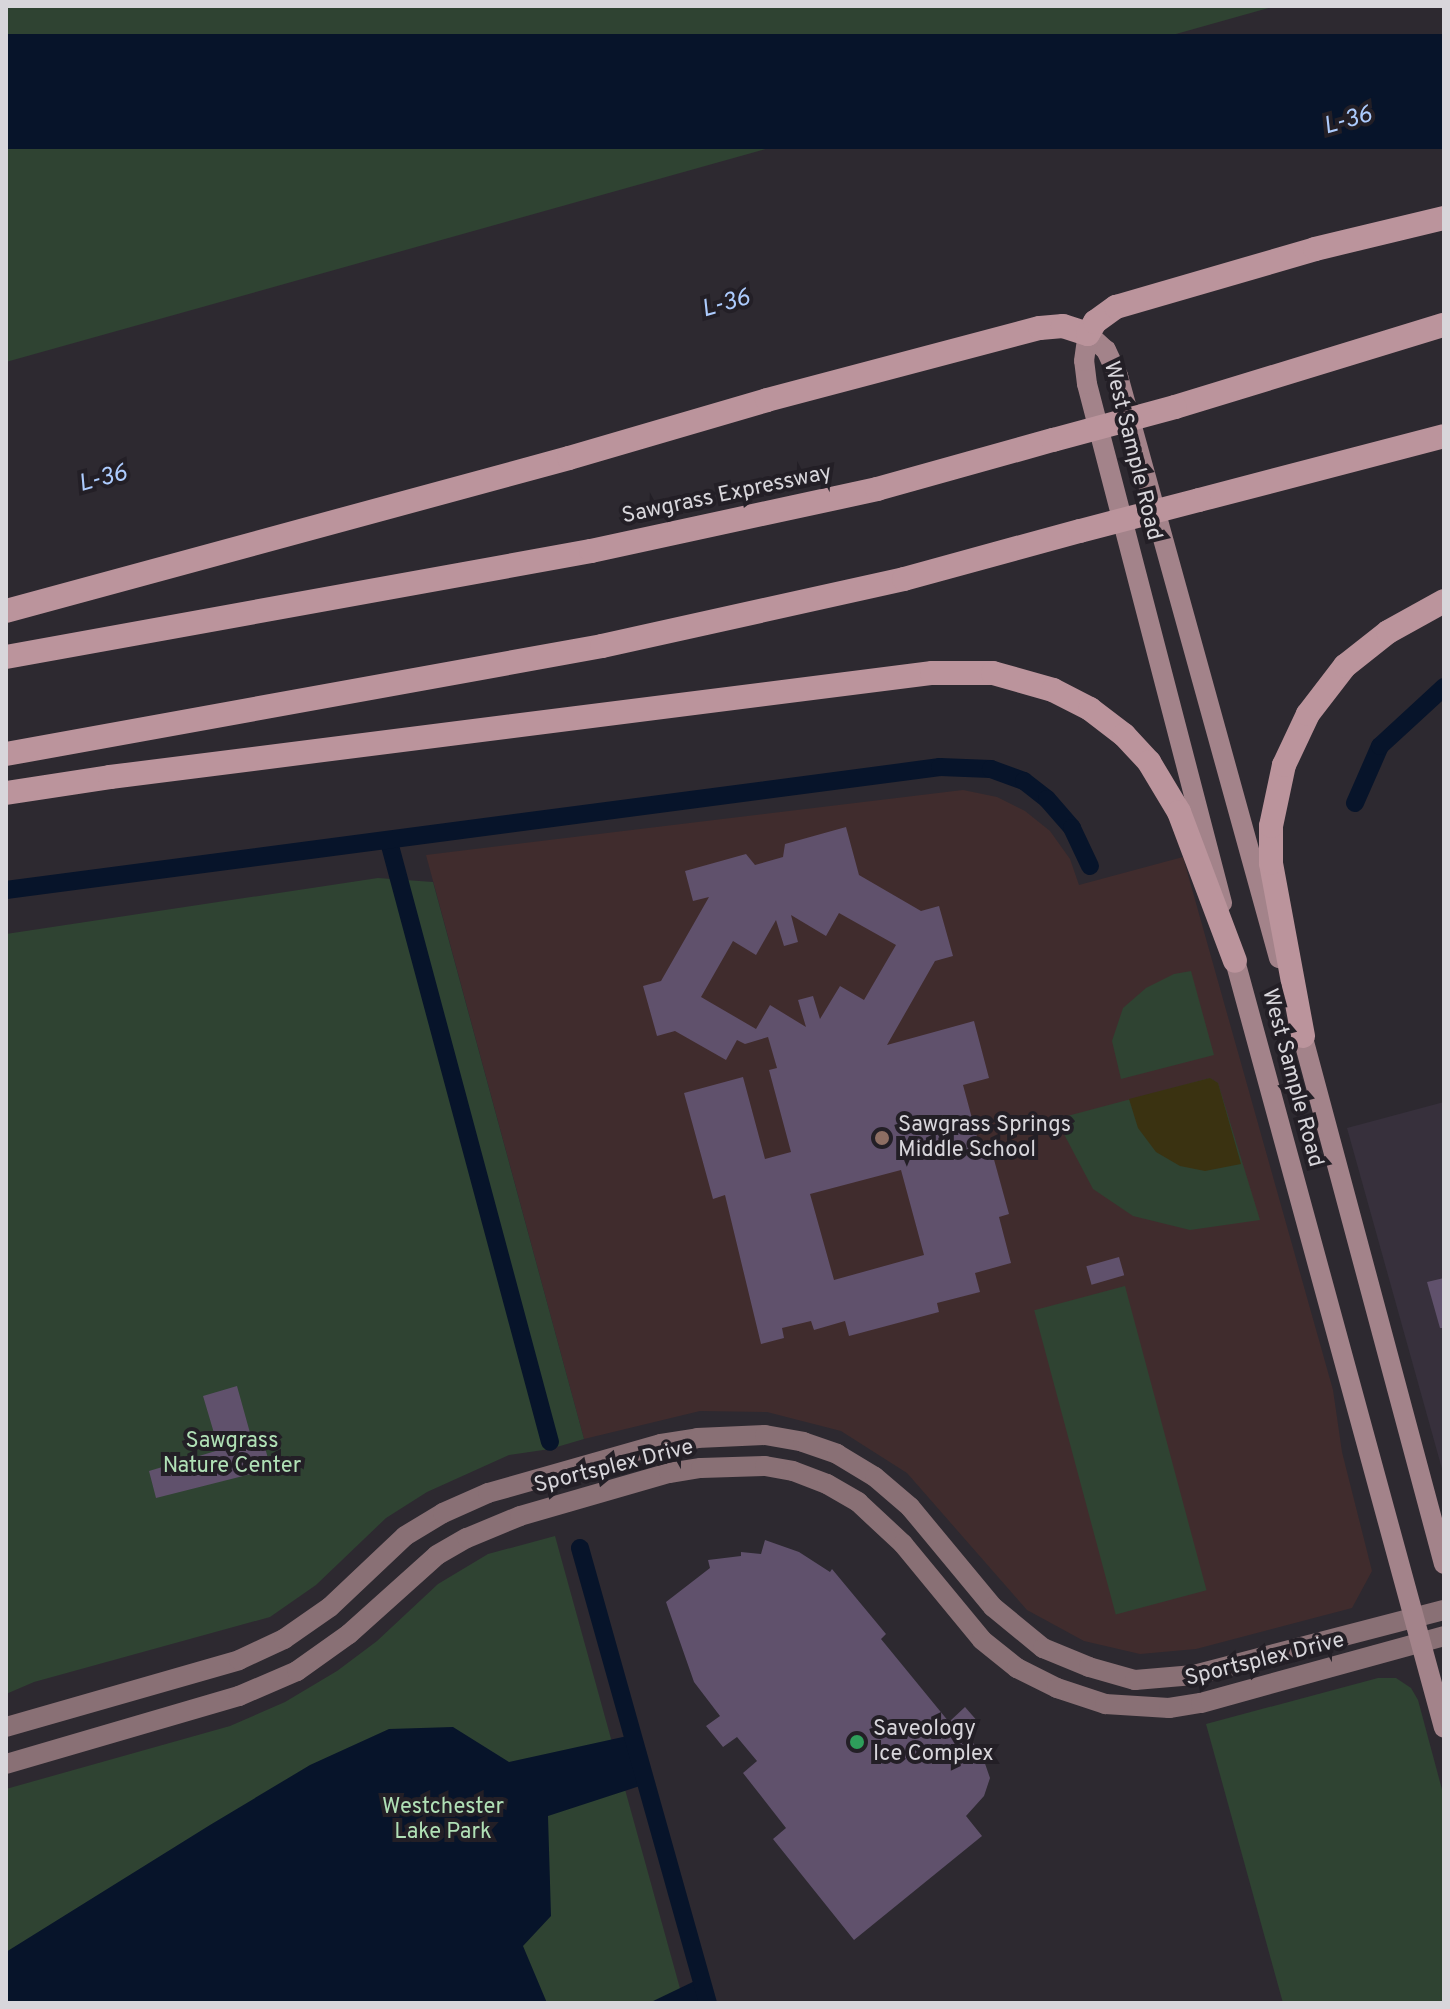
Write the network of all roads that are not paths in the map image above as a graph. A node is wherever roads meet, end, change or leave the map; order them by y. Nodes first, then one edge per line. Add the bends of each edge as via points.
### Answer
1 (1444, 218) edge
2 (1444, 325) edge
3 (1088, 334) junction
4 (1444, 436) edge
5 (1444, 601) edge
6 (6, 611) edge
7 (6, 657) edge
8 (6, 754) edge
9 (6, 793) edge
10 (1235, 961) junction
11 (1303, 1036) junction
12 (765, 1435) junction
13 (765, 1466) junction
14 (456, 1507) junction
15 (467, 1538) junction
16 (1444, 1564) edge
17 (1444, 1610) edge
18 (1414, 1618) junction
19 (1444, 1636) edge
20 (1421, 1643) junction
21 (6, 1727) edge
22 (1444, 1728) edge
23 (6, 1764) edge

1 - 3 highway via 1116,307
2 - 7 highway, Sawgrass Expressway, bridge via 1175,407 877,489 591,551
3 - 6 highway via 1056,325 1026,331
3 - 10 main road, West Sample Road via 1087,384
3 - 11 main road, West Sample Road via 1106,350 1118,376
4 - 8 highway, bridge via 904,579 602,646
5 - 11 highway via 1388,632 1345,666 1308,714 1284,765 1271,826 1271,863
9 - 10 highway via 932,673 993,673 1072,698 1137,747 1179,812
10 - 18 main road, West Sample Road
11 - 16 main road, West Sample Road
12 - 13 street
12 - 14 street, Sportsplex Drive via 661,1444 505,1487
12 - 18 street, Sportsplex Drive via 837,1454 875,1477 910,1507 993,1607 1043,1648 1135,1680 1194,1675
13 - 15 street, Sportsplex Drive via 669,1473 520,1516
13 - 20 street, Sportsplex Drive via 804,1475 858,1502 903,1544 982,1640 1017,1668 1105,1704 1169,1708 1201,1703
14 - 15 street
14 - 21 street, Sportsplex Drive via 405,1536 330,1607 284,1639 239,1660
15 - 23 street, Sportsplex Drive via 437,1555 349,1634 297,1671 239,1696
17 - 18 street, Sportsplex Drive
18 - 20 main road, West Sample Road
19 - 20 street, Sportsplex Drive
20 - 22 main road, West Sample Road

